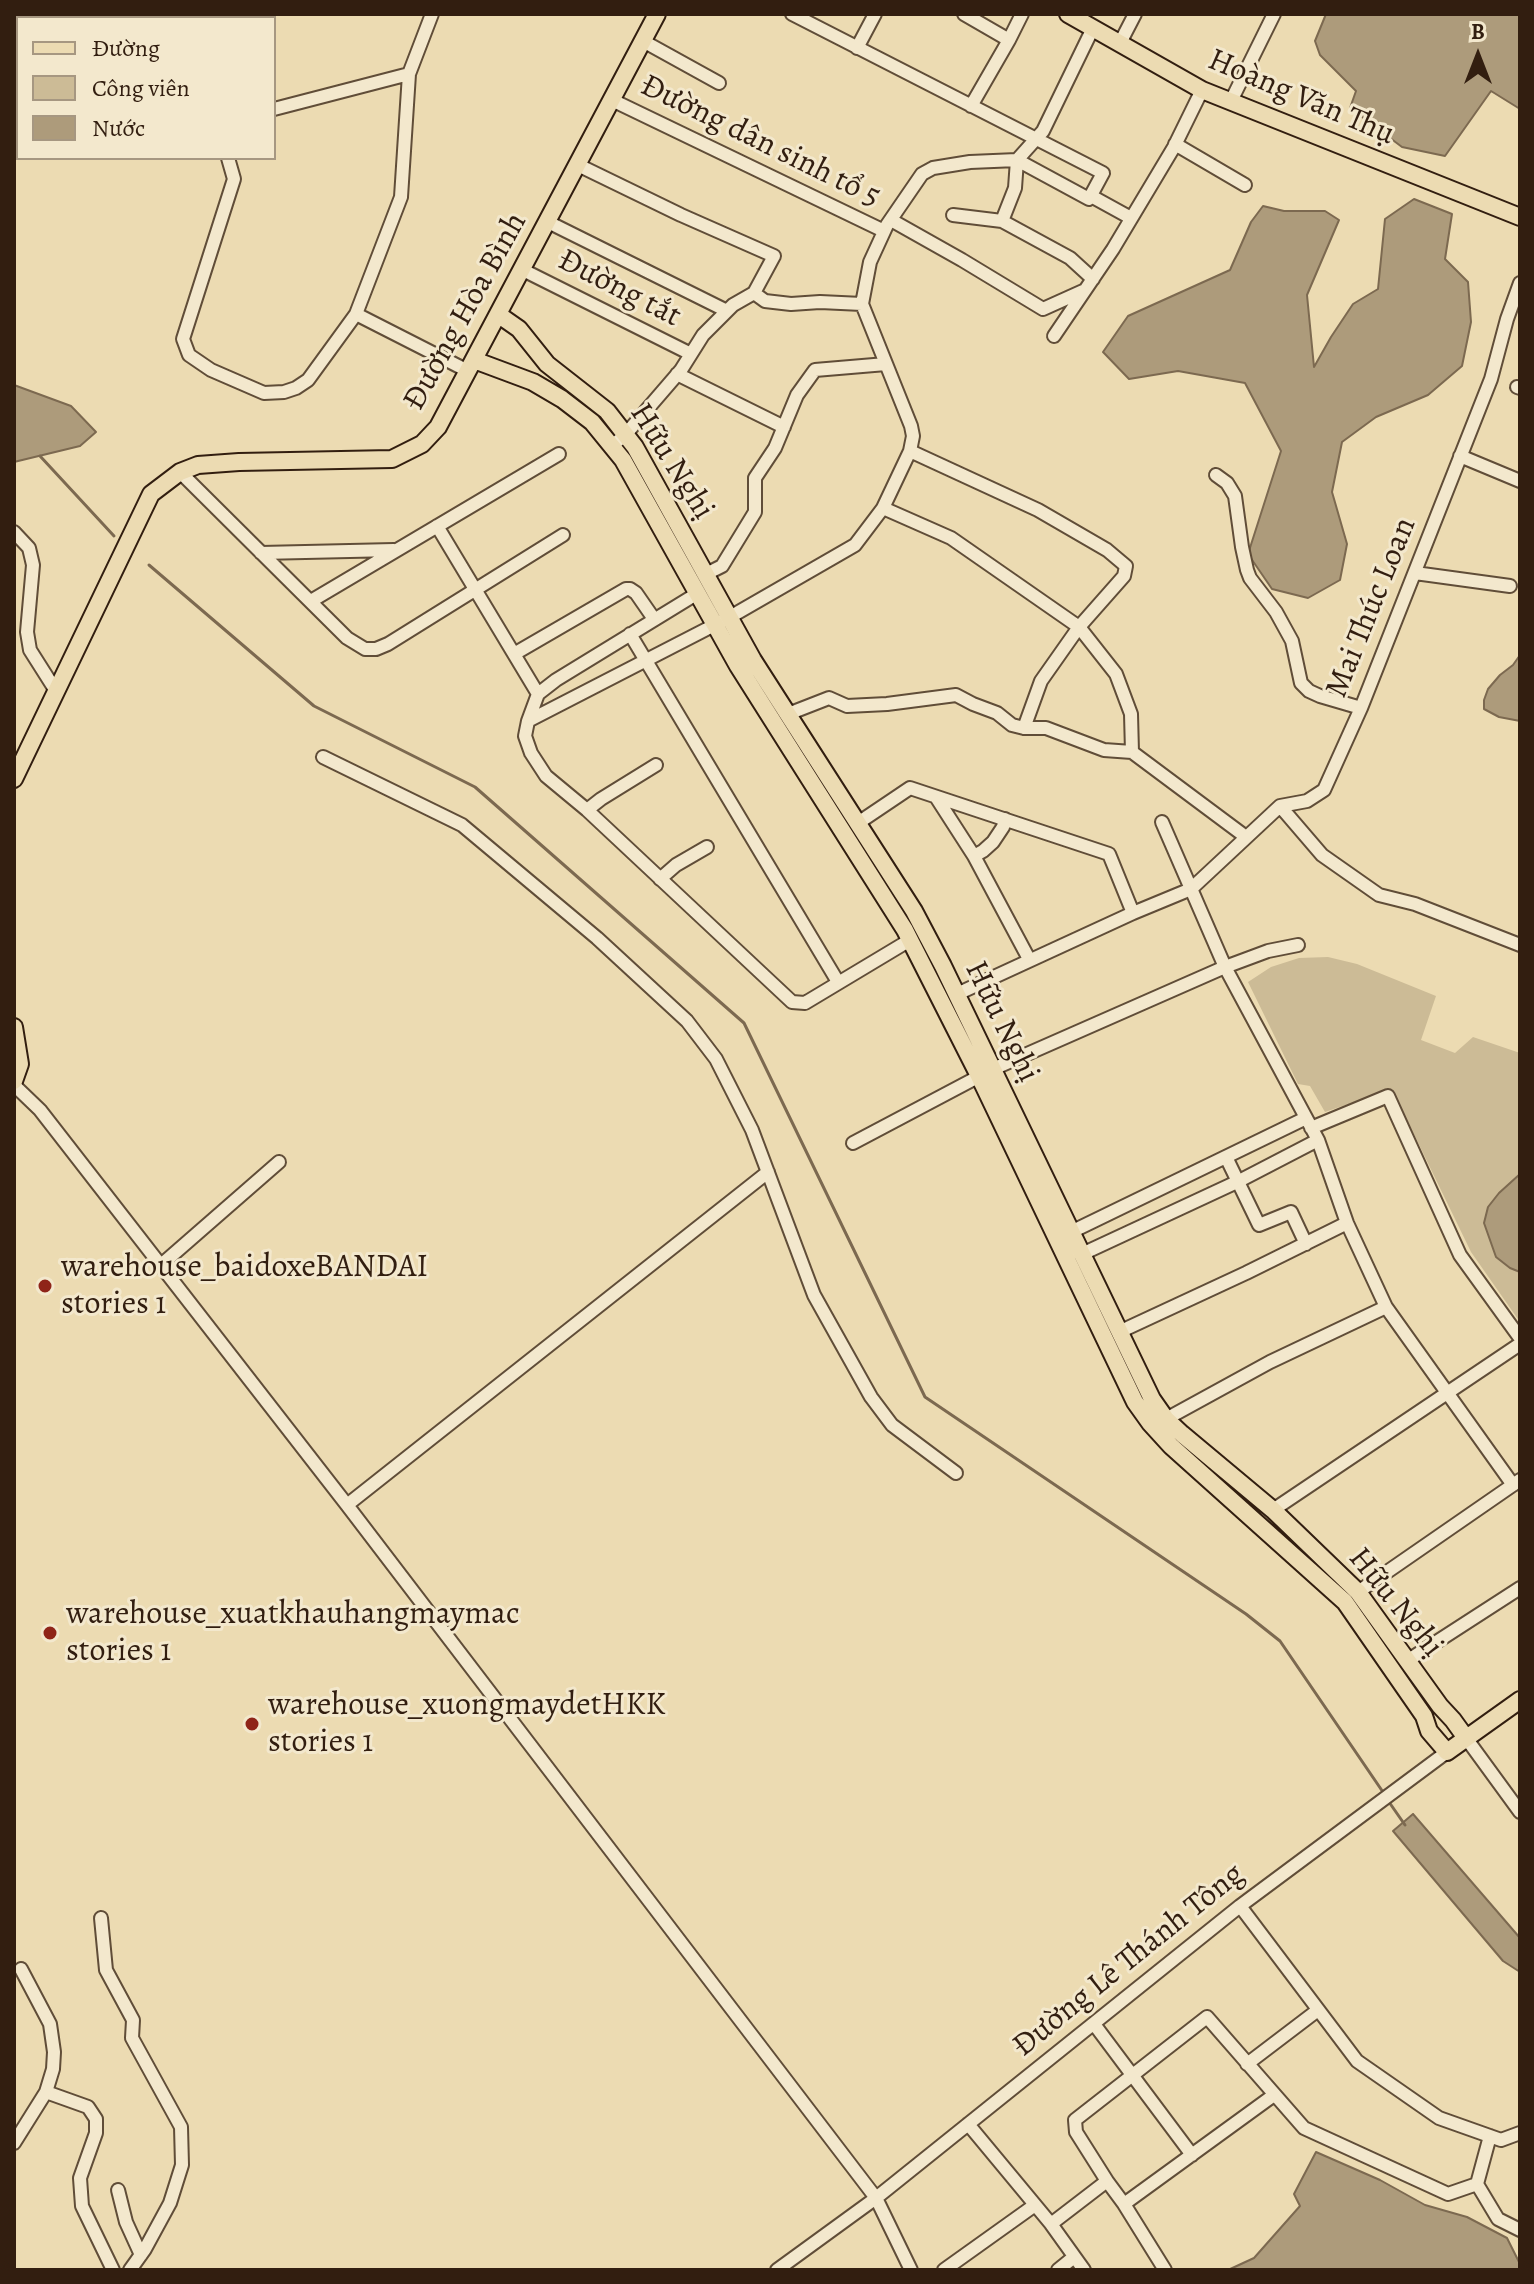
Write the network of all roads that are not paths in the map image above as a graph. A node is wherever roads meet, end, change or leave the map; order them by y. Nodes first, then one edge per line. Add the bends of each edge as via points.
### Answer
1 (432, 14) edge
2 (792, 14) edge
3 (875, 14) edge
4 (964, 14) edge
5 (1022, 14) edge
6 (1068, 14) edge
7 (1135, 14) edge
8 (1274, 14) edge
9 (653, 16) edge
10 (1093, 28) junction
11 (1009, 40) junction
12 (643, 41) junction
13 (1120, 43) junction
14 (857, 48) junction
15 (409, 74) junction
16 (719, 83) dead end
17 (1202, 90) junction
18 (612, 100) junction
19 (1231, 101) junction
20 (971, 106) junction
21 (276, 108) edge
22 (1036, 138) junction
23 (1175, 144) junction
24 (229, 160) edge
25 (1017, 160) junction
26 (578, 165) junction
27 (1245, 185) dead end
28 (1090, 198) junction
29 (953, 215) dead end
30 (1520, 217) edge
31 (1131, 218) junction
32 (1002, 221) junction
33 (548, 222) junction
34 (888, 225) junction
35 (523, 270) junction
36 (1520, 283) edge
37 (1089, 284) junction
38 (754, 293) junction
39 (862, 304) junction
40 (727, 311) junction
41 (356, 314) junction
42 (499, 315) junction
43 (1514, 321) edge
44 (1054, 336) dead end
45 (691, 354) junction
46 (886, 364) junction
47 (471, 366) junction
48 (677, 374) junction
49 (784, 427) junction
50 (619, 440) junction
51 (910, 451) junction
52 (559, 454) dead end
53 (1460, 456) junction
54 (180, 472) junction
55 (1216, 475) dead end
56 (1520, 481) edge
57 (883, 508) junction
58 (437, 526) junction
59 (14, 532) edge
60 (563, 535) dead end
61 (395, 550) junction
62 (261, 553) junction
63 (1415, 573) junction
64 (706, 574) junction
65 (1510, 586) dead end
66 (474, 589) junction
67 (698, 593) junction
68 (311, 601) junction
69 (654, 619) junction
70 (722, 621) junction
71 (1079, 627) junction
72 (630, 634) junction
73 (514, 654) junction
74 (646, 660) junction
75 (56, 691) junction
76 (538, 694) junction
77 (1361, 708) junction
78 (788, 714) junction
79 (528, 721) junction
80 (1024, 728) junction
81 (1132, 752) junction
82 (323, 757) dead end
83 (656, 765) dead end
84 (14, 779) edge
85 (936, 797) junction
86 (1280, 806) junction
87 (587, 810) junction
88 (1005, 819) junction
89 (1162, 822) dead end
90 (858, 823) junction
91 (1246, 837) junction
92 (707, 847) dead end
93 (974, 856) junction
94 (660, 879) junction
95 (1191, 889) junction
96 (1133, 913) junction
97 (910, 940) junction
98 (1520, 944) edge
99 (1298, 945) dead end
100 (1029, 959) junction
101 (943, 966) junction
102 (1225, 967) junction
103 (928, 975) junction
104 (838, 982) junction
105 (957, 994) junction
106 (14, 1027) edge
107 (986, 1073) junction
108 (14, 1083) edge
109 (1308, 1123) junction
110 (1318, 1140) junction
111 (853, 1143) dead end
112 (1226, 1157) junction
113 (279, 1162) dead end
114 (768, 1172) junction
115 (1239, 1181) junction
116 (1144, 1196) junction
117 (1155, 1220) junction
118 (1347, 1223) junction
119 (1071, 1232) junction
120 (1306, 1244) junction
121 (1061, 1247) junction
122 (1082, 1254) junction
123 (161, 1265) junction
124 (1386, 1307) junction
125 (1119, 1332) junction
126 (1520, 1341) edge
127 (1446, 1393) junction
128 (1166, 1419) junction
129 (956, 1473) dead end
130 (1516, 1483) edge
131 (347, 1505) junction
132 (1273, 1510) junction
133 (1308, 1556) junction
134 (1520, 1588) edge
135 (1358, 1592) junction
136 (1407, 1661) junction
137 (1520, 1700) edge
138 (1466, 1738) junction
139 (1447, 1752) junction
140 (1520, 1812) edge
141 (1240, 1906) junction
142 (101, 1918) dead end
143 (21, 1969) dead end
144 (1318, 2010) junction
145 (1094, 2024) junction
146 (1247, 2064) junction
147 (1132, 2075) junction
148 (46, 2092) junction
149 (1274, 2095) junction
150 (968, 2124) junction
151 (1520, 2133) edge
152 (1490, 2136) junction
153 (14, 2143) edge
154 (1192, 2155) junction
155 (1107, 2181) junction
156 (1477, 2184) junction
157 (118, 2190) dead end
158 (876, 2198) junction
159 (1124, 2204) junction
160 (1035, 2205) junction
161 (1051, 2224) junction
162 (1520, 2230) edge
163 (141, 2255) junction
164 (1074, 2257) junction
165 (113, 2270) edge
166 (130, 2270) edge
167 (777, 2270) edge
168 (911, 2270) edge
169 (944, 2270) edge
170 (1058, 2270) edge
171 (1084, 2270) edge
172 (1165, 2270) edge

1 - 15 street
2 - 14 street
3 - 14 street
4 - 11 street
5 - 11 street
6 - 10 main road, Hoàng Văn Thụ
7 - 13 street
8 - 19 street
9 - 12 main road, Đường Hòa Bình
10 - 13 main road, Hoàng Văn Thụ
10 - 22 street
11 - 20 street
12 - 16 street
12 - 18 main road, Đường Hòa Bình
13 - 17 main road, Hoàng Văn Thụ
14 - 20 street
15 - 21 street
15 - 41 street via 401,197
17 - 19 main road, Hoàng Văn Thụ
17 - 23 street
18 - 26 main road, Đường Hòa Bình
18 - 34 street, Đường dân sinh tổ 5
19 - 30 main road, Hoàng Văn Thụ
20 - 22 street
22 - 25 street
22 - 28 street via 1103,173
23 - 27 street
23 - 31 street
24 - 41 street via 234,179 183,339 189,355 264,393 284,392 308,380
25 - 28 street
25 - 32 street via 1015,188
25 - 34 street via 933,168 922,174
26 - 33 main road, Đường Hòa Bình
26 - 38 street via 774,256
28 - 31 street
29 - 32 street
31 - 37 street
32 - 37 street via 1070,258
33 - 35 main road, Đường Hòa Bình
33 - 40 street
34 - 37 street, Đường dân sinh tổ 5 via 962,260 1043,309
34 - 39 street via 870,262
35 - 42 main road, Đường Hòa Bình
35 - 45 street, Đường tắt
36 - 43 street, Mai Thúc Loan
37 - 44 street
38 - 39 street via 765,301 791,304
38 - 40 street
39 - 46 street
40 - 45 street
41 - 47 street
42 - 47 main road, Đường Hòa Bình
42 - 50 main road, Hữu Nghị via 519,329 547,364 607,411
43 - 53 street, Mai Thúc Loan
45 - 48 street
46 - 49 street via 815,370
46 - 51 street via 911,426
47 - 50 main road, Hữu Nghị via 533,382
47 - 54 main road, Đường Hòa Bình via 438,427 422,444 392,459 239,462
48 - 49 street
48 - 50 street
49 - 64 street via 755,478 755,512 722,566
50 - 64 main road, Hữu Nghị via 635,447
50 - 67 main road, Hữu Nghị
51 - 57 street
51 - 71 street via 1038,510 1123,562 1124,576
52 - 58 street
53 - 56 street
53 - 63 street, Mai Thúc Loan
54 - 62 street
54 - 75 main road, Đường Hòa Bình via 151,494
55 - 77 street via 1235,496 1247,570 1292,641 1301,683 1320,696
57 - 70 street via 855,545
57 - 71 street via 951,538
58 - 61 street
58 - 66 street
59 - 75 street via 29,548 33,565 30,650
60 - 66 street
61 - 62 street
61 - 68 street
62 - 68 street
63 - 65 street
63 - 77 street, Mai Thúc Loan
64 - 70 main road, Hữu Nghị
66 - 68 street via 376,649 357,645
66 - 73 street
67 - 69 street
67 - 70 main road, Hữu Nghị
69 - 72 street
69 - 73 street via 636,593 626,589
70 - 74 street
70 - 78 main road, Hữu Nghị
70 - 97 main road, Hữu Nghị via 738,666
71 - 80 street via 1041,681
71 - 81 street via 1116,674 1131,714
72 - 74 street
72 - 76 street
73 - 76 street
74 - 79 street
74 - 104 street
75 - 84 main road, Đường Hòa Bình
76 - 79 street
77 - 86 street, Mai Thúc Loan via 1324,790 1307,801
78 - 80 street via 829,698 847,706 956,695
78 - 90 main road, Hữu Nghị
79 - 87 street via 525,736 546,776
80 - 81 street via 1046,728 1104,750
81 - 91 street
82 - 114 street via 462,825 617,955 687,1021 716,1059
83 - 87 street
85 - 88 street
85 - 90 street via 910,788
85 - 93 street
86 - 91 street, Mai Thúc Loan
86 - 98 street via 1322,855 1379,895
87 - 94 street
88 - 93 street via 993,842
88 - 96 street via 1109,854
89 - 95 street
90 - 101 main road, Hữu Nghị
91 - 95 street, Mai Thúc Loan
92 - 94 street
93 - 100 street
94 - 104 street via 792,1002 805,1003
95 - 96 street
95 - 102 street
96 - 100 street
97 - 103 main road, Hữu Nghị
97 - 104 street
99 - 102 street
100 - 105 street
101 - 103 main road
101 - 105 main road, Hữu Nghị
102 - 107 street
102 - 109 street
103 - 107 main road, Hữu Nghị
105 - 107 main road, Hữu Nghị
106 - 108 main road via 20,1064
107 - 111 street
107 - 119 main road, Hữu Nghị
107 - 121 main road, Hữu Nghị
108 - 123 street
109 - 110 street
109 - 112 street
109 - 126 street via 1388,1096 1460,1255
110 - 115 street
110 - 118 street
112 - 115 street
112 - 116 street
113 - 123 street
114 - 129 street via 814,1295 871,1397 892,1425
114 - 131 street
115 - 117 street
115 - 120 street via 1259,1225 1291,1212
116 - 117 street
116 - 119 street
117 - 122 street
118 - 120 street
118 - 124 street
119 - 121 street
119 - 122 main road, Hữu Nghị
120 - 125 street
121 - 122 street
121 - 133 main road, Hữu Nghị via 1150,1423 1171,1446
122 - 125 main road, Hữu Nghị
123 - 131 street
124 - 127 street
124 - 128 street
125 - 128 main road, Hữu Nghị
126 - 127 street
127 - 130 street
127 - 132 street
128 - 132 main road, Hữu Nghị
130 - 135 street
131 - 158 street
132 - 133 main road, Hữu Nghị
133 - 135 main road, Hữu Nghị
133 - 139 main road, Hữu Nghị
134 - 136 street
135 - 136 main road, Hữu Nghị
136 - 138 main road, Hữu Nghị
137 - 138 main road, Đường Lê Thánh Tông
138 - 139 main road, Đường Lê Thánh Tông
138 - 140 street
139 - 141 street, Đường Lê Thánh Tông
141 - 144 street
141 - 145 street, Đường Lê Thánh Tông
142 - 163 street via 106,1970 133,2020 132,2038 181,2127 182,2165 170,2203
143 - 148 street via 50,2024 53,2069
144 - 146 street
144 - 152 street via 1357,2061 1439,2118
145 - 147 street
145 - 150 street, Đường Lê Thánh Tông
146 - 147 street via 1207,2017
146 - 149 street
147 - 154 street
147 - 155 street via 1074,2123
148 - 153 street
148 - 165 street via 88,2107 96,2119 80,2178 82,2206
149 - 154 street
149 - 156 street via 1304,2128 1448,2194
150 - 158 street, Đường Lê Thánh Tông
150 - 160 street
151 - 152 street via 1501,2140
152 - 156 street
154 - 159 street
155 - 159 street
155 - 161 street
156 - 162 street via 1498,2219
157 - 163 street
158 - 167 street, Đường Lê Thánh Tông
158 - 168 street
159 - 172 street
160 - 161 street
160 - 169 street
161 - 164 street
163 - 166 street
164 - 170 street
164 - 171 street

